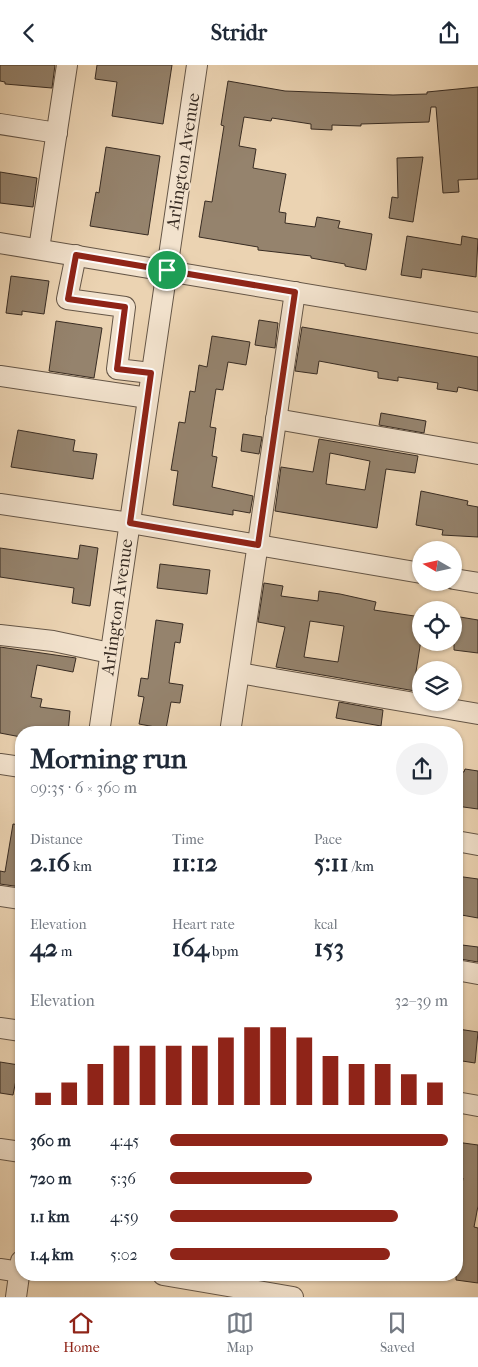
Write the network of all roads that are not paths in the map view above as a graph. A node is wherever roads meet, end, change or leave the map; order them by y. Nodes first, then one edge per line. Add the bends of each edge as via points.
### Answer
1 (67, 65) edge
2 (197, 65) edge
3 (0, 124) edge
4 (57, 133) junction
5 (0, 243) edge
6 (39, 249) junction
7 (76, 255) junction
8 (167, 270) junction
9 (295, 292) junction
10 (478, 323) edge
11 (151, 373) junction
12 (0, 376) edge
13 (148, 398) junction
14 (276, 419) junction
15 (478, 454) edge
16 (0, 504) edge
17 (130, 523) junction
18 (258, 545) junction
19 (412, 571) edge
20 (462, 580) edge
21 (478, 583) edge
22 (0, 635) edge
23 (110, 653) junction
24 (239, 673) junction
25 (478, 714) edge
26 (100, 726) edge
27 (231, 726) edge
28 (0, 764) edge
29 (15, 766) edge
30 (463, 842) edge
31 (478, 845) edge
32 (0, 896) edge
33 (15, 898) edge
34 (463, 971) edge
35 (478, 974) edge
36 (0, 1028) edge
37 (15, 1030) edge
38 (463, 1103) edge
39 (478, 1106) edge
40 (0, 1149) edge
41 (15, 1151) edge
42 (15, 1267) edge
43 (0, 1269) edge
44 (18, 1281) edge
45 (198, 1281) edge
46 (16, 1297) edge
47 (293, 1297) edge

1 - 4 street
2 - 8 street, Arlington Avenue
3 - 4 street
4 - 6 street
5 - 6 street
6 - 7 street
7 - 8 street
7 - 11 street via 68,299 125,307 117,369
8 - 9 street
8 - 11 street, Arlington Avenue
9 - 10 street
9 - 14 street
11 - 13 street, Arlington Avenue
12 - 13 street
13 - 17 street, Arlington Avenue
14 - 15 street
14 - 18 street
16 - 17 street
17 - 18 street
17 - 23 street, Arlington Avenue
18 - 19 street
18 - 24 street
20 - 21 street
22 - 23 street via 53,641
23 - 26 street, Arlington Avenue
24 - 25 street
24 - 27 street
28 - 29 street
30 - 31 street
32 - 33 street
34 - 35 street
36 - 37 street
38 - 39 street
40 - 41 street
42 - 43 street
44 - 46 street
45 - 47 street

